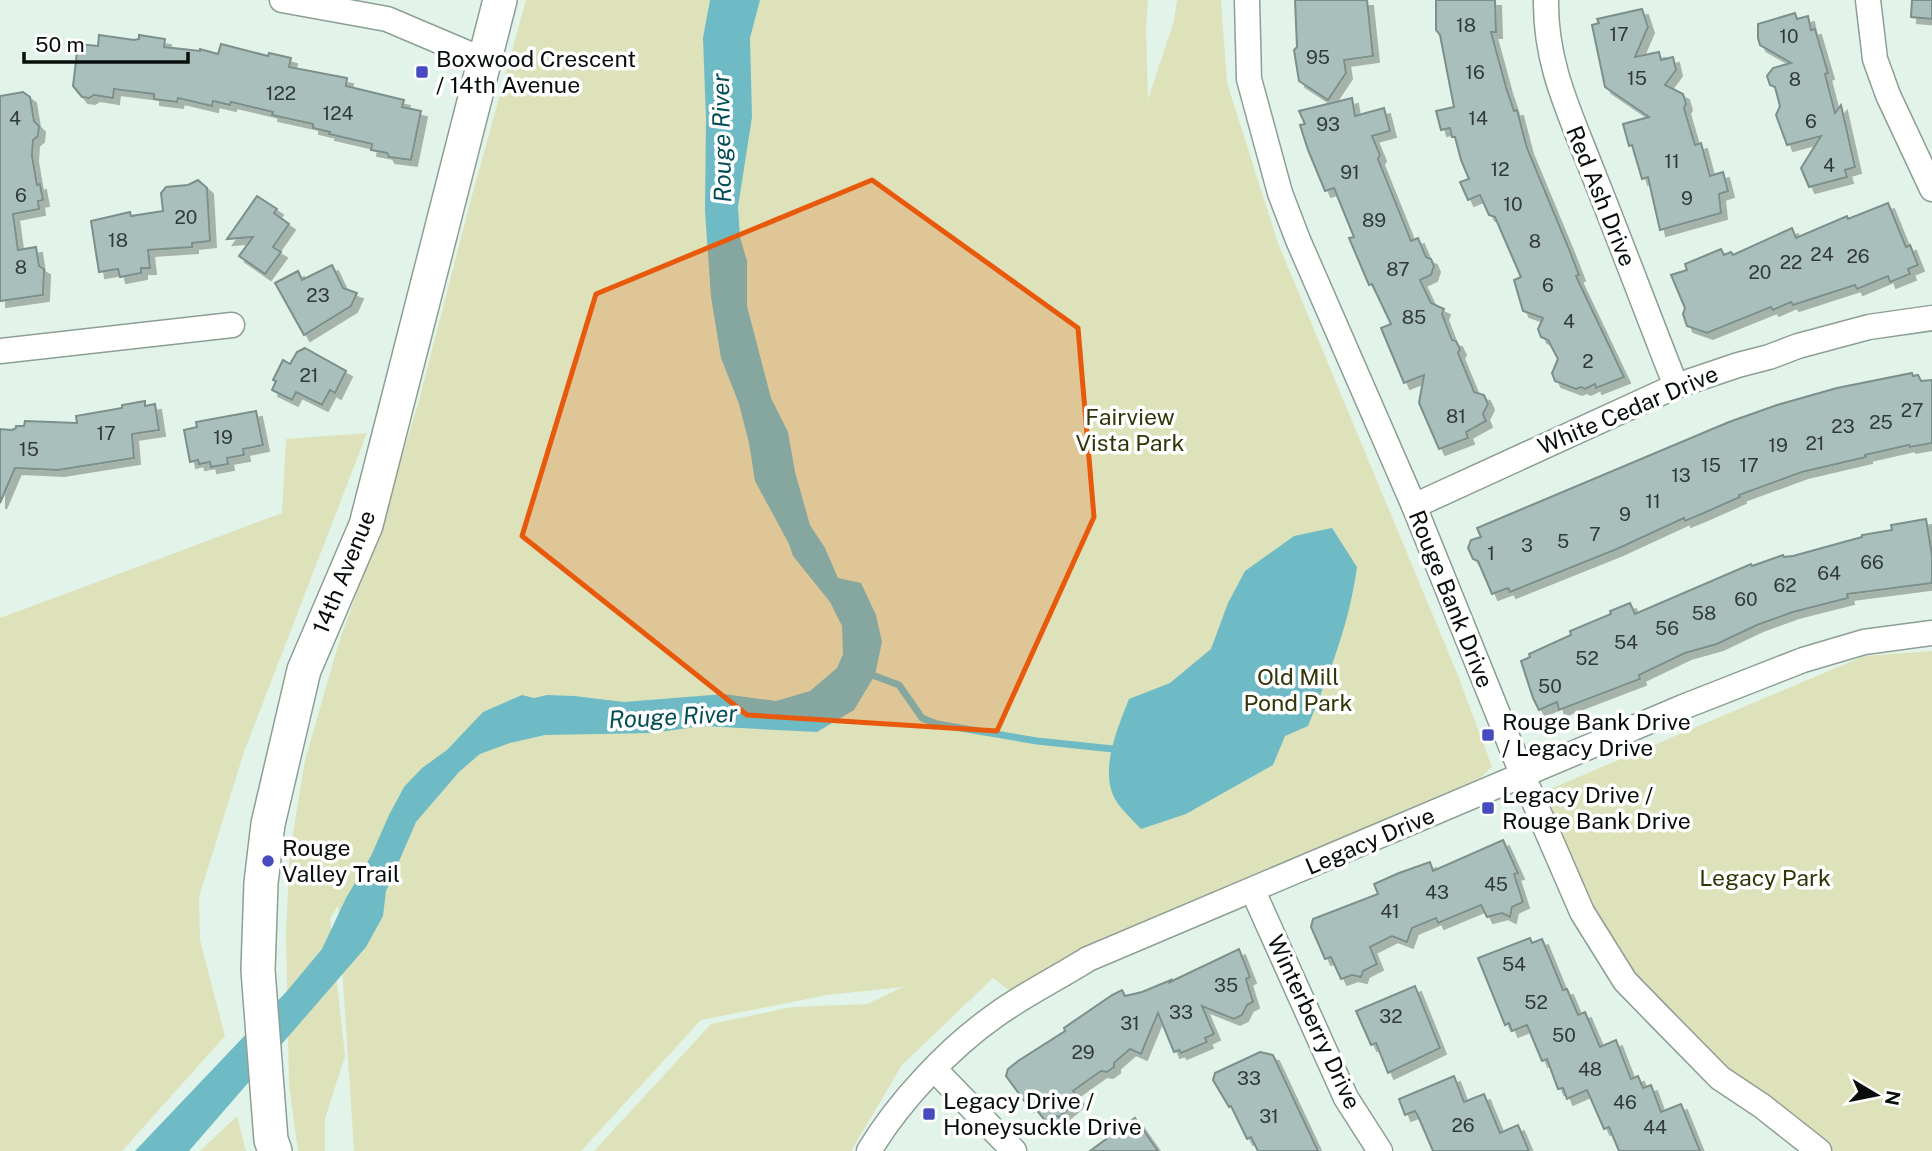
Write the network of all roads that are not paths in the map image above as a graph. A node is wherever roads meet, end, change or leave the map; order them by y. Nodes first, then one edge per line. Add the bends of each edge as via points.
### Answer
1 (282, 0) edge
2 (500, 0) edge
3 (1247, 0) edge
4 (1546, 0) edge
5 (1868, 0) edge
6 (485, 61) junction
7 (1932, 189) edge
8 (1932, 318) edge
9 (232, 325) dead end
10 (0, 351) edge
11 (1676, 386) junction
12 (1413, 506) junction
13 (1932, 634) edge
14 (1523, 776) junction
15 (1253, 891) junction
16 (935, 1070) junction
17 (273, 1145) edge
18 (869, 1151) edge
19 (1014, 1151) edge
20 (1380, 1151) edge
21 (1819, 1151) edge

1 - 6 street via 387,19
2 - 6 main road, 14th Avenue
3 - 12 street, Rouge Bank Drive via 1249,79 1280,193
4 - 11 street, Red Ash Drive via 1549,46 1566,109
5 - 7 street via 1875,59
6 - 17 main road, 14th Avenue via 366,525 304,670 268,824 258,970
8 - 11 street, White Cedar Drive via 1869,327
9 - 10 street
11 - 12 street, White Cedar Drive
12 - 14 street, Rouge Bank Drive
13 - 14 street, Legacy Drive via 1864,642 1803,660
14 - 15 street, Legacy Drive
14 - 21 street, Rouge Bank Drive via 1582,912 1625,981 1720,1078
15 - 16 street, Legacy Drive via 1088,959 996,1015
15 - 20 street, Winterberry Drive via 1346,1098
16 - 18 street, Legacy Drive via 914,1089
16 - 19 street

